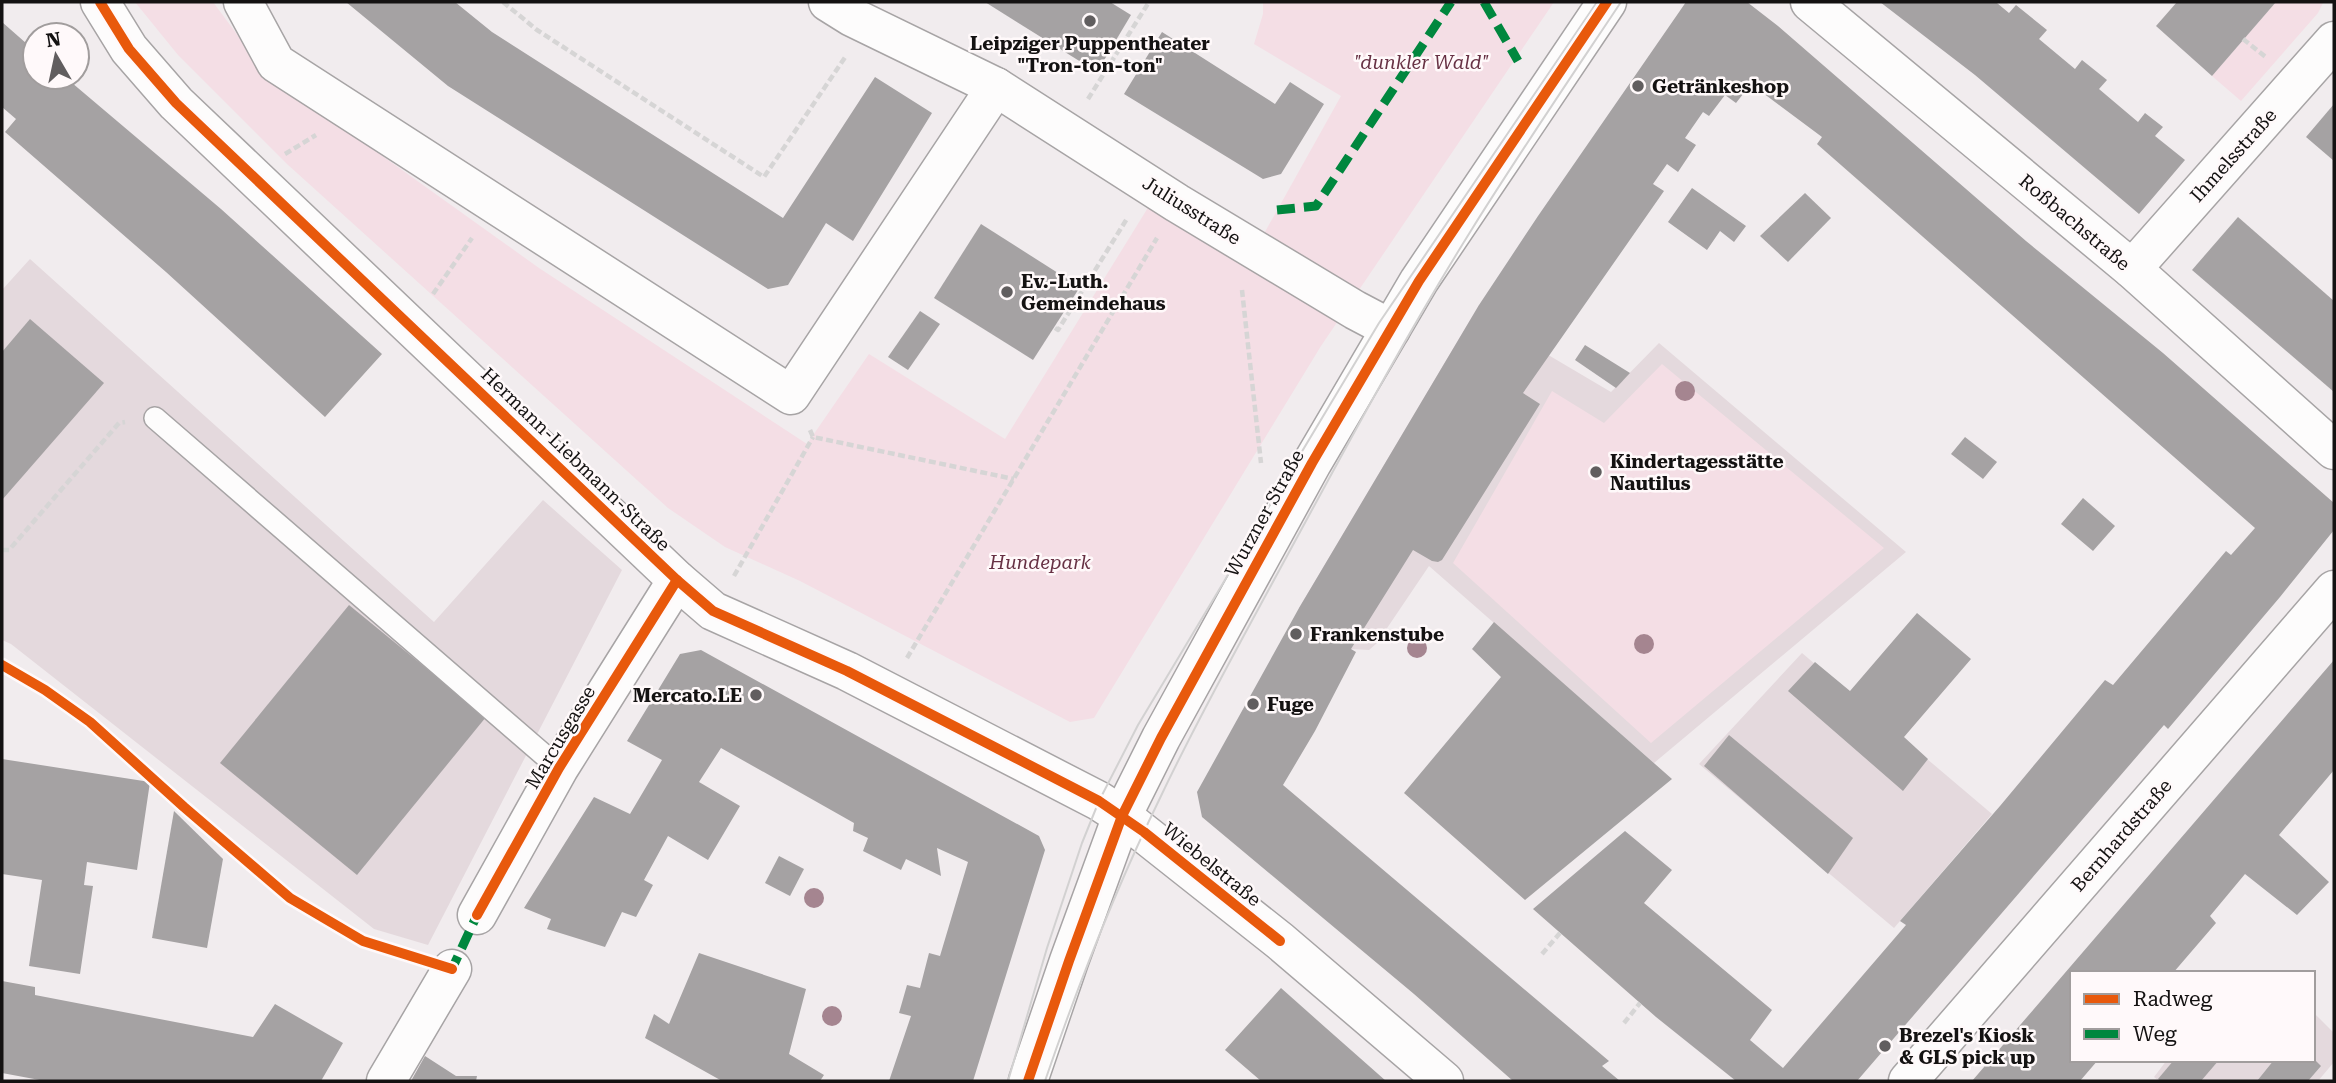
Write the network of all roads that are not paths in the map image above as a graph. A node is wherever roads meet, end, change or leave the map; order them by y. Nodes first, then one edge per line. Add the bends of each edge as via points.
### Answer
1 (100, 2) edge
2 (243, 2) edge
3 (828, 2) edge
4 (1607, 2) edge
5 (1811, 2) edge
6 (2334, 41) edge
7 (996, 87) junction
8 (2132, 269) junction
9 (1391, 329) junction
10 (155, 418) road end
11 (2334, 450) edge
12 (677, 580) junction
13 (2334, 590) edge
14 (559, 768) junction
15 (1122, 816) junction
16 (477, 915) dead end
17 (452, 969) dead end
18 (386, 1081) edge
19 (1028, 1081) edge
20 (1444, 1081) edge
21 (1908, 1081) edge

1 - 12 street, Hermann-Liebmann-Straße via 129,49 176,103
2 - 7 street via 276,63 791,395
3 - 7 street, Juliusstraße
4 - 9 street, Wurzner Straße via 1431,262
5 - 8 street, Roßbachstraße
6 - 8 street, Ihmelsstraße
7 - 9 street, Juliusstraße
8 - 11 street, Roßbachstraße
9 - 15 street, Wurzner Straße via 1242,589
10 - 14 lane
12 - 14 street, Marcusgasse
12 - 15 street, Hermann-Liebmann-Straße via 713,611 833,664
13 - 21 street, Bernhardstraße
14 - 16 street, Marcusgasse
15 - 19 street, Wurzner Straße
15 - 20 street, Wiebelstraße via 1280,941
17 - 18 street

